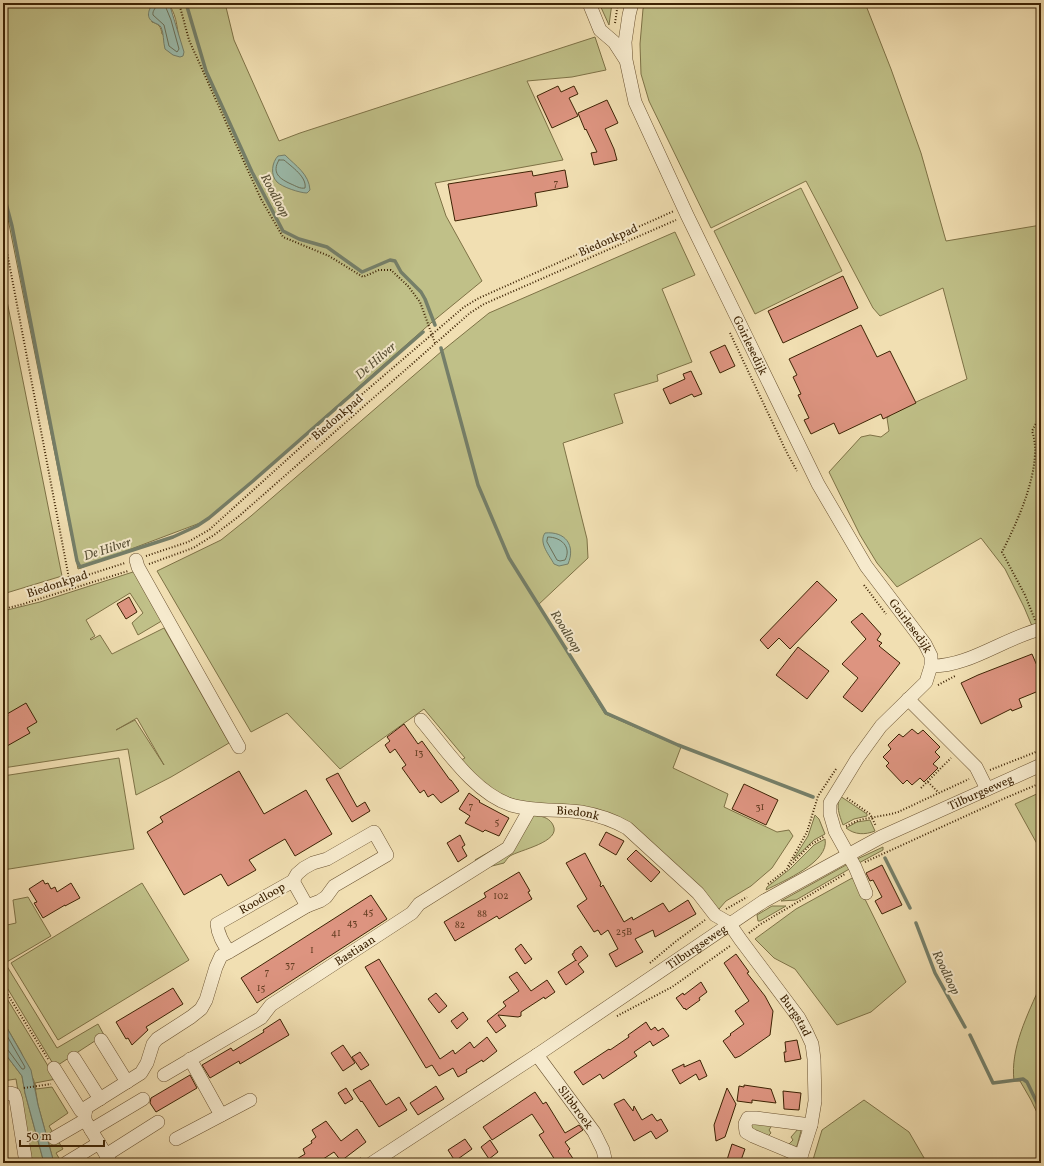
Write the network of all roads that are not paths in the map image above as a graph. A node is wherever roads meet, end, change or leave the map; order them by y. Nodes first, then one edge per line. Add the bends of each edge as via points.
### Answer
1 (589, 3) edge
2 (632, 3) edge
3 (626, 60) junction
4 (137, 563) road end
5 (1040, 629) edge
6 (931, 666) junction
7 (908, 699) junction
8 (421, 720) dead end
9 (239, 747) dead end
10 (1041, 765) edge
11 (987, 789) junction
12 (530, 809) junction
13 (848, 854) junction
14 (293, 881) junction
15 (866, 892) dead end
16 (307, 906) junction
17 (729, 923) junction
18 (229, 952) junction
19 (101, 1040) dead end
20 (537, 1055) junction
21 (74, 1058) dead end
22 (190, 1059) junction
23 (54, 1068) road end
24 (164, 1075) dead end
25 (127, 1082) junction
26 (3, 1094) edge
27 (100, 1099) junction
28 (143, 1099) dead end
29 (250, 1100) dead end
30 (221, 1115) junction
31 (87, 1121) junction
32 (158, 1122) dead end
33 (811, 1125) junction
34 (54, 1138) dead end
35 (176, 1139) dead end
36 (99, 1143) junction
37 (109, 1159) edge
38 (800, 1159) edge
39 (26, 1163) edge
40 (66, 1163) edge
41 (372, 1163) edge
42 (606, 1163) edge

1 - 3 street via 600,30 614,42
2 - 3 street, Goirlesedijk via 625,42
3 - 6 street, Goirlesedijk via 635,102 818,484 866,566 925,644
4 - 9 street
5 - 6 street via 958,663
6 - 7 street via 926,682
7 - 11 street via 976,767
7 - 13 street via 881,726 830,803 835,832
8 - 12 street, Biedonk via 472,780 504,802
10 - 11 street, Tilburgseweg
11 - 13 street, Tilburgseweg
12 - 17 street, Biedonk via 581,812 604,817 627,828 698,893 715,915
12 - 22 street, Bastiaan via 508,848 419,904 412,914 271,1005 261,1018
13 - 15 street
13 - 17 street, Tilburgseweg
14 - 16 street, Roodloop
14 - 16 street via 304,868 327,860 374,832 387,855 334,886 320,901
14 - 18 street, Roodloop via 217,924 222,941
16 - 18 street
17 - 20 street, Tilburgseweg
17 - 33 street, Burgstad via 799,1018 812,1044 816,1076
18 - 25 street via 221,956 201,1009 157,1038 144,1069
19 - 25 street
20 - 41 street, Tilburgseweg
20 - 42 street, Slibbroek via 594,1132
21 - 27 street
22 - 24 street, Bastiaan
22 - 30 street
23 - 31 street
25 - 27 street
26 - 39 street via 14,1094
27 - 31 street via 87,1107
28 - 31 street
29 - 30 street
30 - 35 street
31 - 34 street
31 - 36 street
32 - 37 street
33 - 38 street, Burgstad
33 - 38 street, Burgstad via 756,1118 748,1118 745,1124 746,1132
36 - 37 street
36 - 40 street

